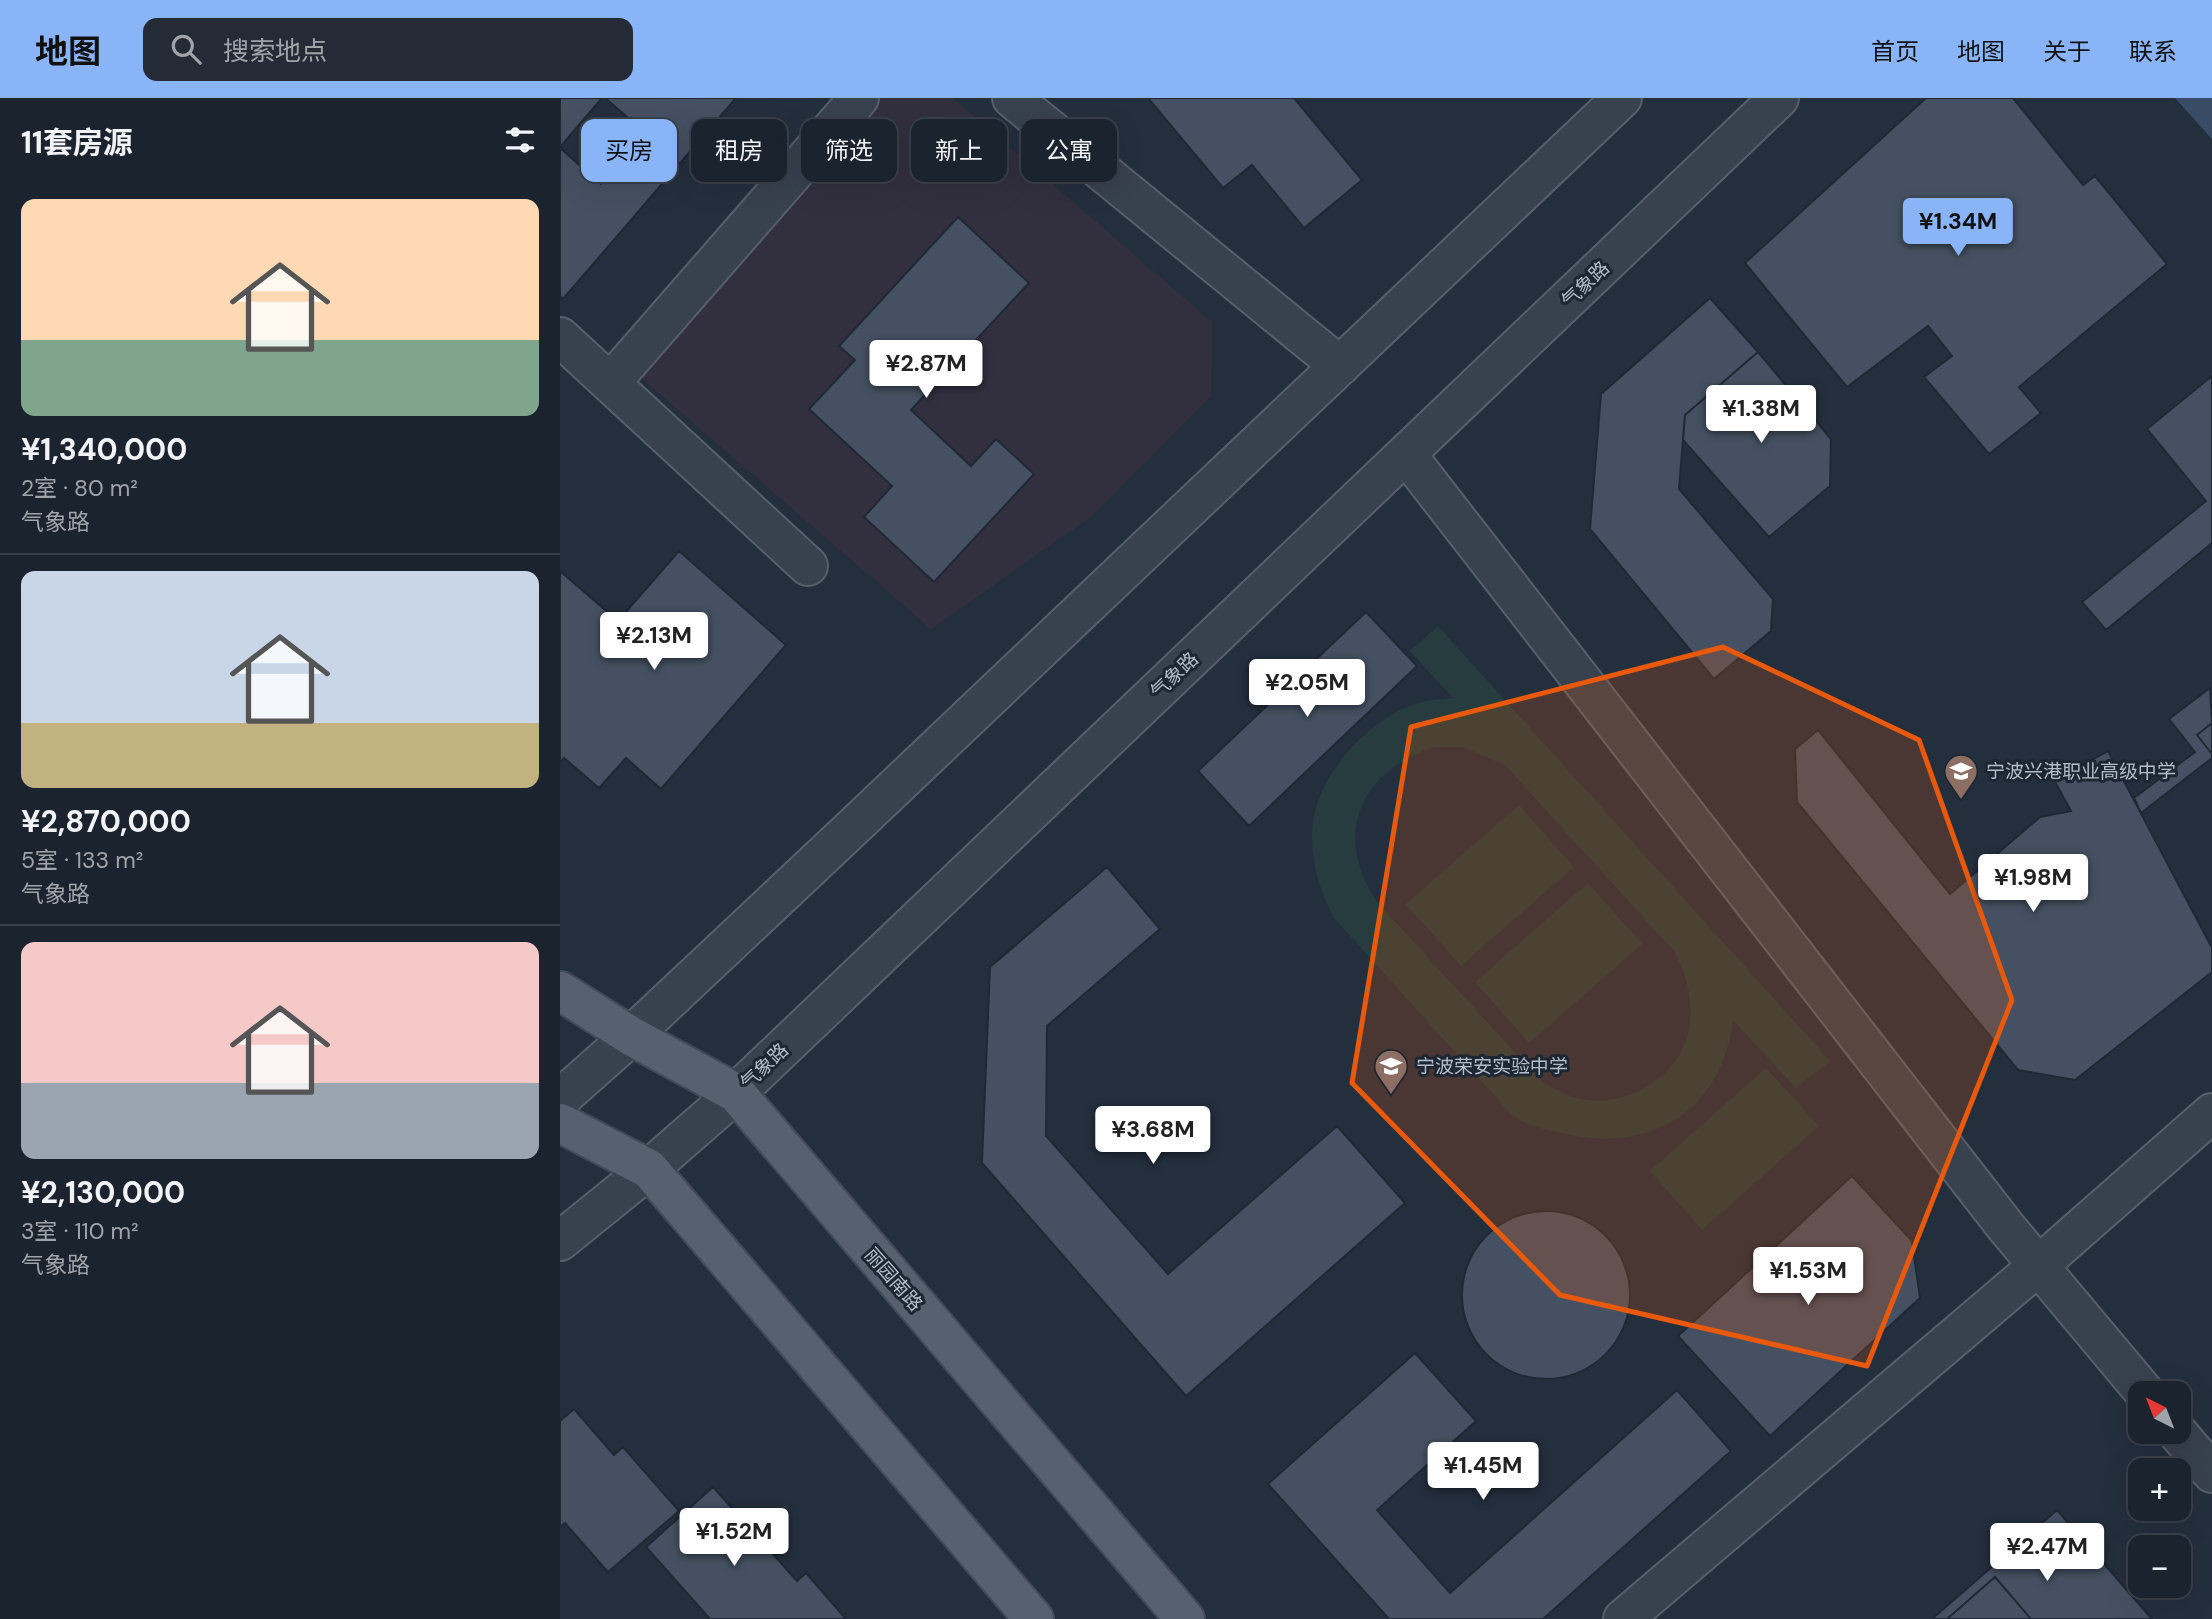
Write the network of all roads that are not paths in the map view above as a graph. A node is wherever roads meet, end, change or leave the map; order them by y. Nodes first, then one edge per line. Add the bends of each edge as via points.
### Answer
1 (859, 98) edge
2 (1012, 98) edge
3 (1622, 98) edge
4 (1779, 98) edge
5 (560, 337) edge
6 (1340, 366) junction
7 (611, 382) junction
8 (1406, 454) junction
9 (808, 566) dead end
10 (560, 991) edge
11 (631, 1036) junction
12 (736, 1093) junction
13 (560, 1099) edge
14 (2212, 1113) edge
15 (560, 1123) edge
16 (649, 1169) junction
17 (560, 1241) edge
18 (2038, 1266) junction
19 (2135, 1381) edge
20 (2187, 1444) edge
21 (2212, 1473) edge
22 (1034, 1619) edge
23 (1185, 1619) edge
24 (1623, 1619) edge

1 - 7 street
2 - 6 street
3 - 6 street
4 - 8 street, 气象路
5 - 7 street
6 - 11 street
7 - 9 street
8 - 12 street, 气象路
8 - 18 street
10 - 11 main road, 丽园南路
11 - 12 main road, 丽园南路
11 - 13 street
12 - 16 street, 气象路
12 - 23 main road, 丽园南路
14 - 18 street
15 - 16 main road
16 - 17 street, 气象路
16 - 22 main road
18 - 19 street
18 - 24 street
20 - 21 street

